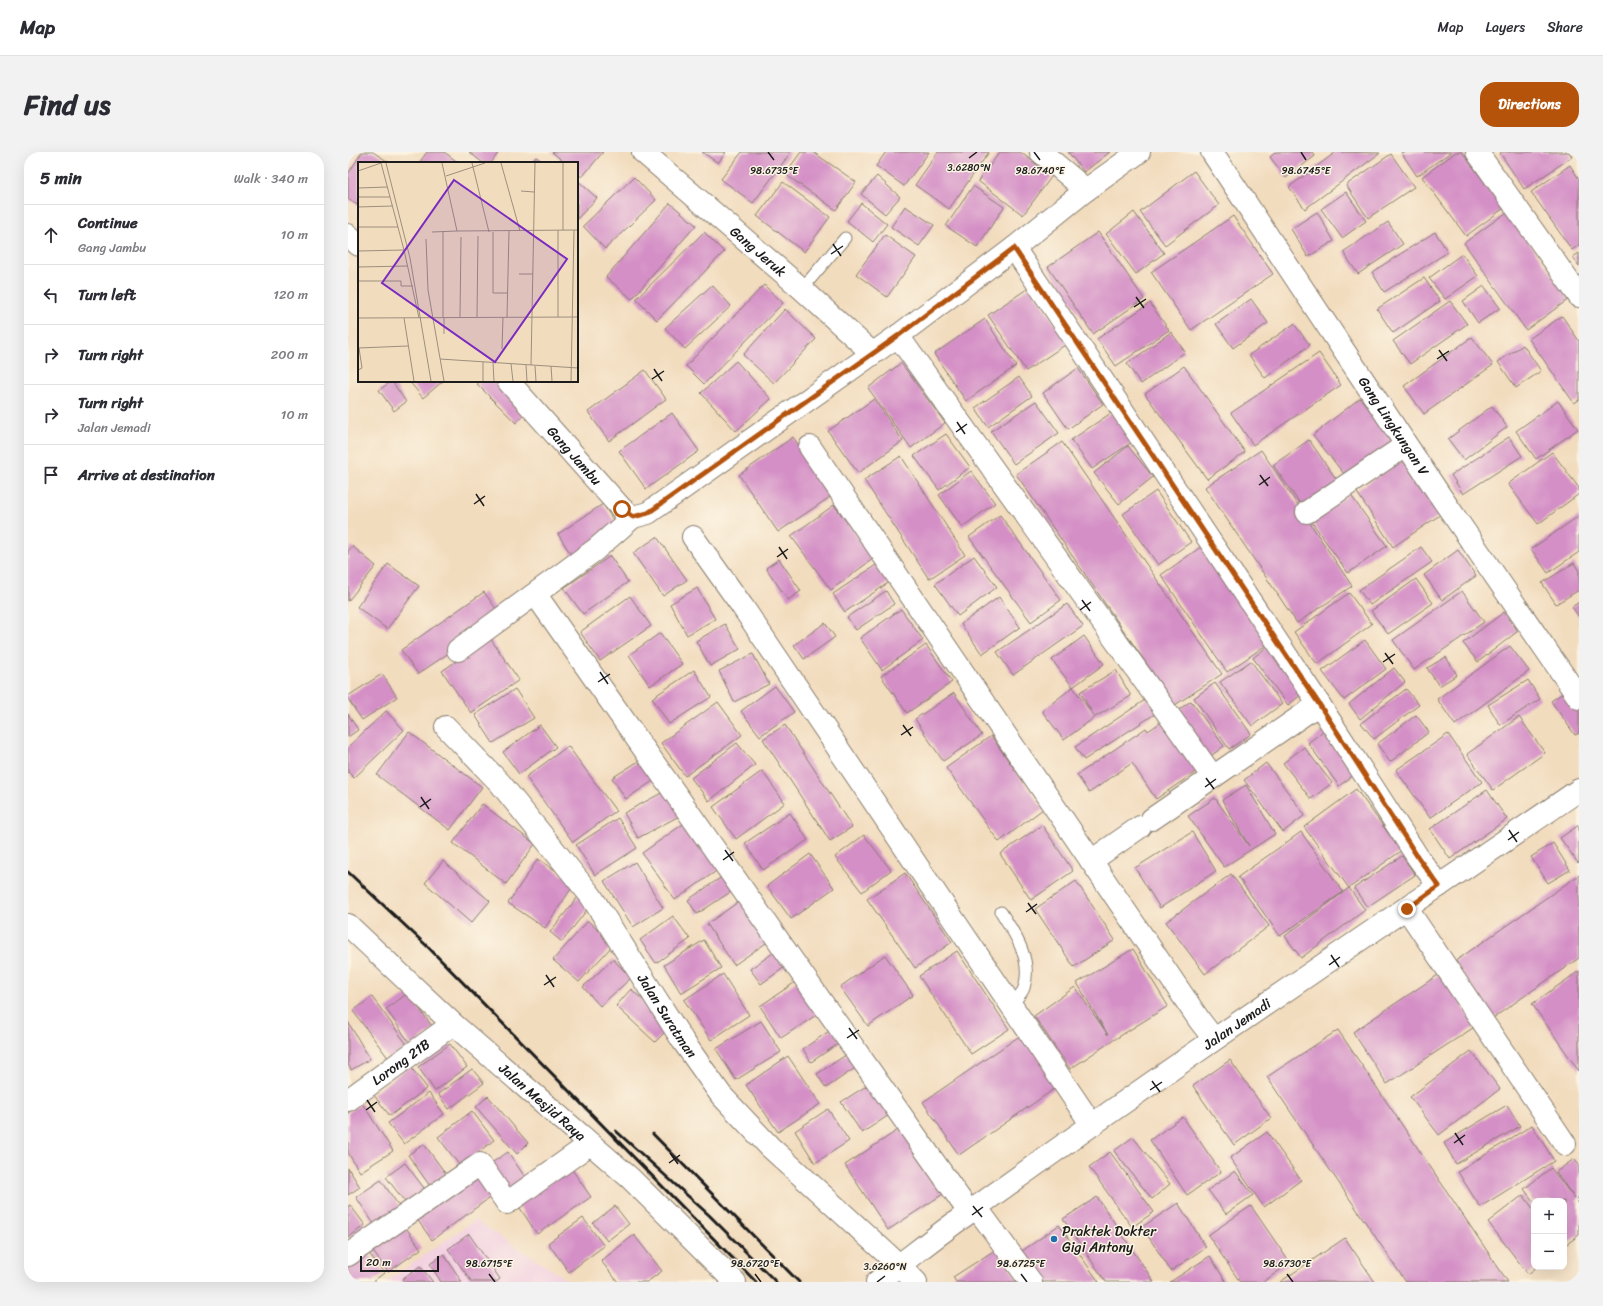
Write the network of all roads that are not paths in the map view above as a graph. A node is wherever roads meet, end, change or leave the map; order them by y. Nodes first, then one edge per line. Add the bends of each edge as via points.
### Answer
1 (643, 152) edge
2 (1041, 152) edge
3 (1139, 152) edge
4 (1212, 152) edge
5 (1477, 152) edge
6 (1086, 190) junction
7 (348, 235) edge
8 (846, 238) dead end
9 (358, 244) edge
10 (1014, 248) junction
11 (802, 289) junction
12 (1579, 296) edge
13 (899, 335) junction
14 (872, 353) junction
15 (509, 382) edge
16 (1406, 445) junction
17 (810, 447) dead end
18 (1307, 512) dead end
19 (641, 515) junction
20 (693, 537) dead end
21 (536, 595) junction
22 (458, 650) dead end
23 (1579, 698) edge
24 (1319, 704) junction
25 (446, 727) dead end
26 (1213, 777) junction
27 (1579, 790) edge
28 (1091, 861) junction
29 (1439, 886) junction
30 (1407, 909) junction
31 (1001, 912) dead end
32 (348, 925) edge
33 (1011, 1005) junction
34 (453, 1024) junction
35 (1214, 1039) junction
36 (348, 1100) edge
37 (1092, 1125) junction
38 (590, 1144) junction
39 (1565, 1144) dead end
40 (972, 1210) junction
41 (348, 1255) edge
42 (900, 1265) junction
43 (735, 1282) edge
44 (877, 1282) edge
45 (916, 1282) edge
46 (1031, 1282) edge

1 - 11 street, Gang Jeruk
2 - 6 street
3 - 6 street
4 - 16 street, Gang Lingkungan V
5 - 12 street
6 - 10 street
7 - 9 street
8 - 11 lane
10 - 13 street
10 - 24 street
11 - 14 street, Gang Jeruk
13 - 14 street
13 - 26 street
14 - 19 street
15 - 19 street, Gang Jambu via 622,509
16 - 18 street
16 - 23 street, Gang Lingkungan V
17 - 28 street
19 - 21 street
20 - 33 street
21 - 22 street
21 - 40 street
24 - 26 street
24 - 29 street
25 - 42 street, Jalan Suratman via 500,783 591,896 683,1041 720,1094 770,1147
26 - 28 street
27 - 29 street, Jalan Jemadi
28 - 35 street
29 - 30 street, Jalan Jemadi
30 - 35 street, Jalan Jemadi
30 - 39 street
31 - 33 lane via 1020,941 1027,971 1024,989
32 - 34 street, Jalan Mesjid Raya
33 - 37 street
34 - 36 street, Lorong 21B
34 - 38 street, Jalan Mesjid Raya
35 - 37 street, Jalan Jemadi
37 - 40 street, Jalan Jemadi
38 - 41 street via 507,1203 480,1164
38 - 43 street, Jalan Mesjid Raya via 630,1178
40 - 42 street, Jalan Jemadi
40 - 46 street
42 - 44 street, Jalan Jemadi
42 - 45 street, Jalan Suratman

